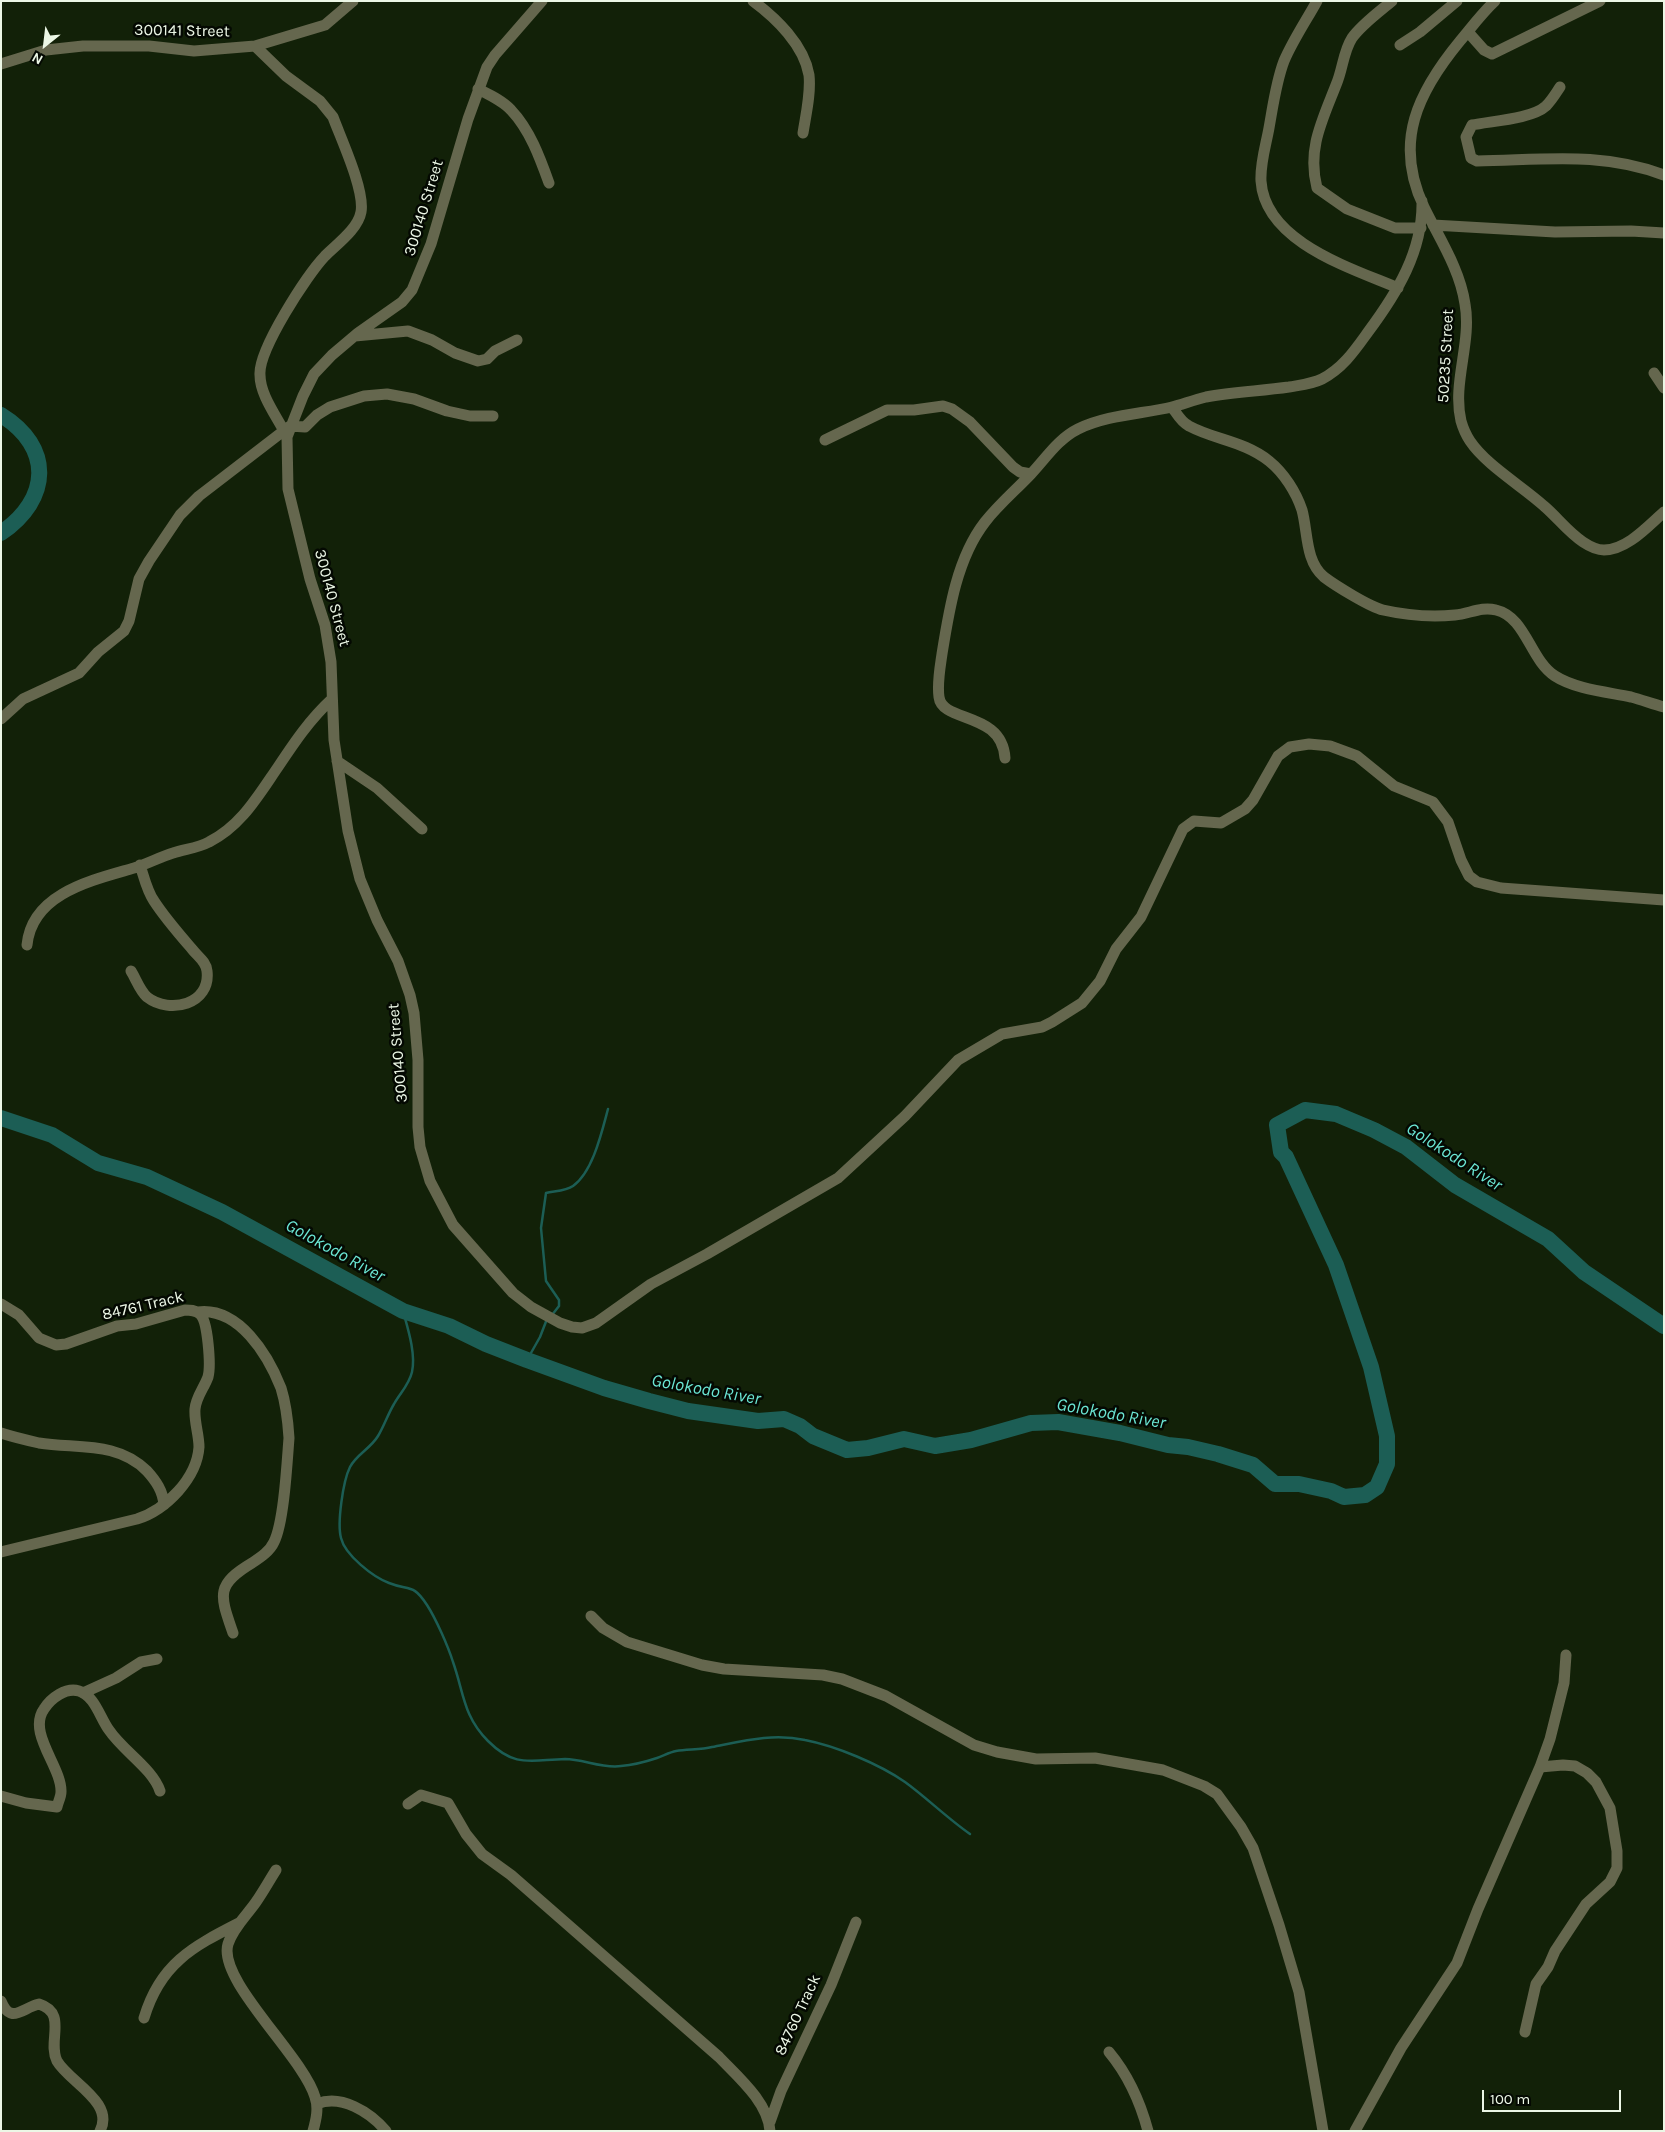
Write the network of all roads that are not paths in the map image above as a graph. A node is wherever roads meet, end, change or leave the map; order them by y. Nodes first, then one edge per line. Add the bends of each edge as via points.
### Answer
1 (353, 1) edge
2 (542, 1) edge
3 (753, 1) edge
4 (1317, 1) edge
5 (1392, 1) edge
6 (1457, 1) edge
7 (1495, 1) edge
8 (1600, 1) edge
9 (1468, 32) junction
10 (1400, 45) dead end
11 (255, 46) junction
12 (1, 64) edge
13 (1560, 86) dead end
14 (478, 89) junction
15 (803, 133) dead end
16 (1664, 175) edge
17 (549, 183) dead end
18 (1422, 201) junction
19 (1433, 225) junction
20 (1421, 228) junction
21 (1664, 233) edge
22 (1398, 288) junction
23 (353, 337) junction
24 (517, 340) dead end
25 (1654, 374) dead end
26 (1664, 388) edge
27 (1172, 407) junction
28 (493, 416) dead end
29 (287, 428) junction
30 (825, 440) dead end
31 (1031, 474) junction
32 (1664, 512) edge
33 (332, 699) junction
34 (1664, 707) edge
35 (1, 719) edge
36 (1004, 758) dead end
37 (337, 761) junction
38 (422, 829) dead end
39 (140, 865) junction
40 (1664, 900) edge
41 (28, 945) dead end
42 (131, 971) dead end
43 (1, 1304) edge
44 (198, 1312) junction
45 (1, 1434) edge
46 (164, 1504) junction
47 (1, 1552) edge
48 (591, 1616) dead end
49 (233, 1633) dead end
50 (1566, 1655) dead end
51 (157, 1659) dead end
52 (83, 1693) junction
53 (1540, 1767) junction
54 (160, 1791) dead end
55 (1, 1796) edge
56 (408, 1804) dead end
57 (276, 1870) dead end
58 (243, 1921) junction
59 (856, 1922) dead end
60 (1, 2001) edge
61 (144, 2018) dead end
62 (1525, 2032) dead end
63 (1109, 2052) dead end
64 (317, 2104) junction
65 (770, 2126) edge
66 (100, 2131) edge
67 (313, 2131) edge
68 (386, 2131) edge
69 (1148, 2131) edge
70 (1323, 2131) edge
71 (1355, 2131) edge

1 - 11 street, 300141 Street via 325,25
2 - 14 street, 300140 Street via 495,54
3 - 15 street via 793,40 804,60 809,86
4 - 22 street via 1291,47 1279,77 1261,168 1264,196 1280,223 1311,249
5 - 20 street via 1353,36 1346,51 1318,131 1313,171 1317,188 1347,208 1395,228
6 - 10 street
7 - 9 street, 50235 Street
8 - 9 street via 1492,54
9 - 18 street, 50235 Street via 1433,76 1415,116 1411,157
11 - 12 street, 300141 Street via 194,51 149,46 83,46 46,50
11 - 29 street via 328,109 359,189 361,204 361,212 353,228 313,272 263,353 261,384
13 - 16 street via 1547,105 1535,112 1472,125 1466,137 1471,158 1477,161 1566,157 1607,159
14 - 17 street via 511,109 532,142
14 - 23 street, 300140 Street via 431,244 412,290 402,302
18 - 19 street, 50235 Street
18 - 20 street
19 - 21 street via 1555,232
19 - 32 street, 50235 Street via 1455,269 1465,302 1467,333 1460,405 1461,419 1470,441 1574,535 1592,547 1604,550 1620,546
20 - 22 street
22 - 27 street via 1356,350 1324,378 1304,384 1207,397
23 - 24 street via 408,331 478,361 487,359
23 - 29 street, 300140 Street via 314,374
25 - 26 street
27 - 31 street via 1121,416 1079,429 1060,442
27 - 34 street via 1189,426 1241,445 1280,471 1302,511 1310,552 1317,569 1324,577 1371,606 1396,612 1444,616 1479,609 1497,610 1513,620 1540,662 1556,677 1589,689
28 - 29 street via 447,412 386,394 348,400 317,415 305,427
29 - 33 street, 300140 Street via 288,488 305,562 324,624 331,662
29 - 35 street via 199,496 180,515 138,579 124,631 79,673 23,699
30 - 31 street via 887,410 943,406 970,422 1013,467
31 - 36 street via 985,522 970,549 948,618 939,676 941,704 997,734 1002,742
33 - 37 street, 300140 Street
33 - 39 street via 302,732 242,818 226,832 208,843
37 - 38 street via 377,788
37 - 40 street, 300140 Street via 360,880 398,961 414,1013 420,1147 442,1208 513,1293 560,1323 577,1327 588,1327 606,1317 652,1284 838,1178 905,1116 958,1060 1002,1034 1042,1027 1071,1012 1100,981 1116,949 1141,917 1183,829 1194,821 1221,823 1246,810 1278,756 1298,744 1330,746 1345,751 1367,763 1394,786 1433,802 1448,822 1465,869 1477,882 1501,888
39 - 41 street via 94,879 58,897 32,923
39 - 42 street via 153,900 203,961 207,969 205,991 196,999 170,1006 155,1002 145,996
43 - 44 street, 84761 Track via 19,1315 39,1338 56,1345 185,1310
44 - 46 street, 84761 Track via 204,1321 209,1366 195,1407 198,1455 189,1477
44 - 49 street via 225,1316 246,1331 272,1369 283,1396 288,1425 280,1524 275,1540 260,1558 236,1573 224,1589 224,1609
45 - 46 street via 39,1443 96,1447 127,1456 152,1477 162,1490
46 - 47 street, 84761 Track via 137,1519
48 - 70 street via 603,1628 627,1642 702,1665 842,1679 886,1696 974,1745 997,1752 1036,1759 1095,1758 1162,1770 1217,1794 1253,1848 1279,1925 1299,1992
50 - 53 street via 1560,1701
51 - 52 street via 141,1662
52 - 54 street via 92,1701 108,1730 153,1775
52 - 55 street via 63,1692 43,1710 40,1722 41,1734 61,1791 57,1807 26,1804
53 - 62 street via 1576,1766 1596,1782 1610,1808 1617,1868 1610,1882 1586,1904 1536,1984
53 - 71 street via 1457,1963 1401,2048
56 - 65 street via 421,1795 448,1803 482,1854 511,1875 719,2057 749,2089
57 - 58 street
58 - 61 street via 177,1960 166,1972
58 - 64 street via 232,1934 226,1953 232,1971 302,2071
59 - 65 street, 84760 Track via 781,2091
60 - 66 street via 11,2014 39,2004 51,2011 55,2019 56,2059 68,2076 86,2089 102,2112 104,2119
63 - 69 street via 1132,2086
64 - 67 street
64 - 68 street via 326,2100 348,2104 375,2119

